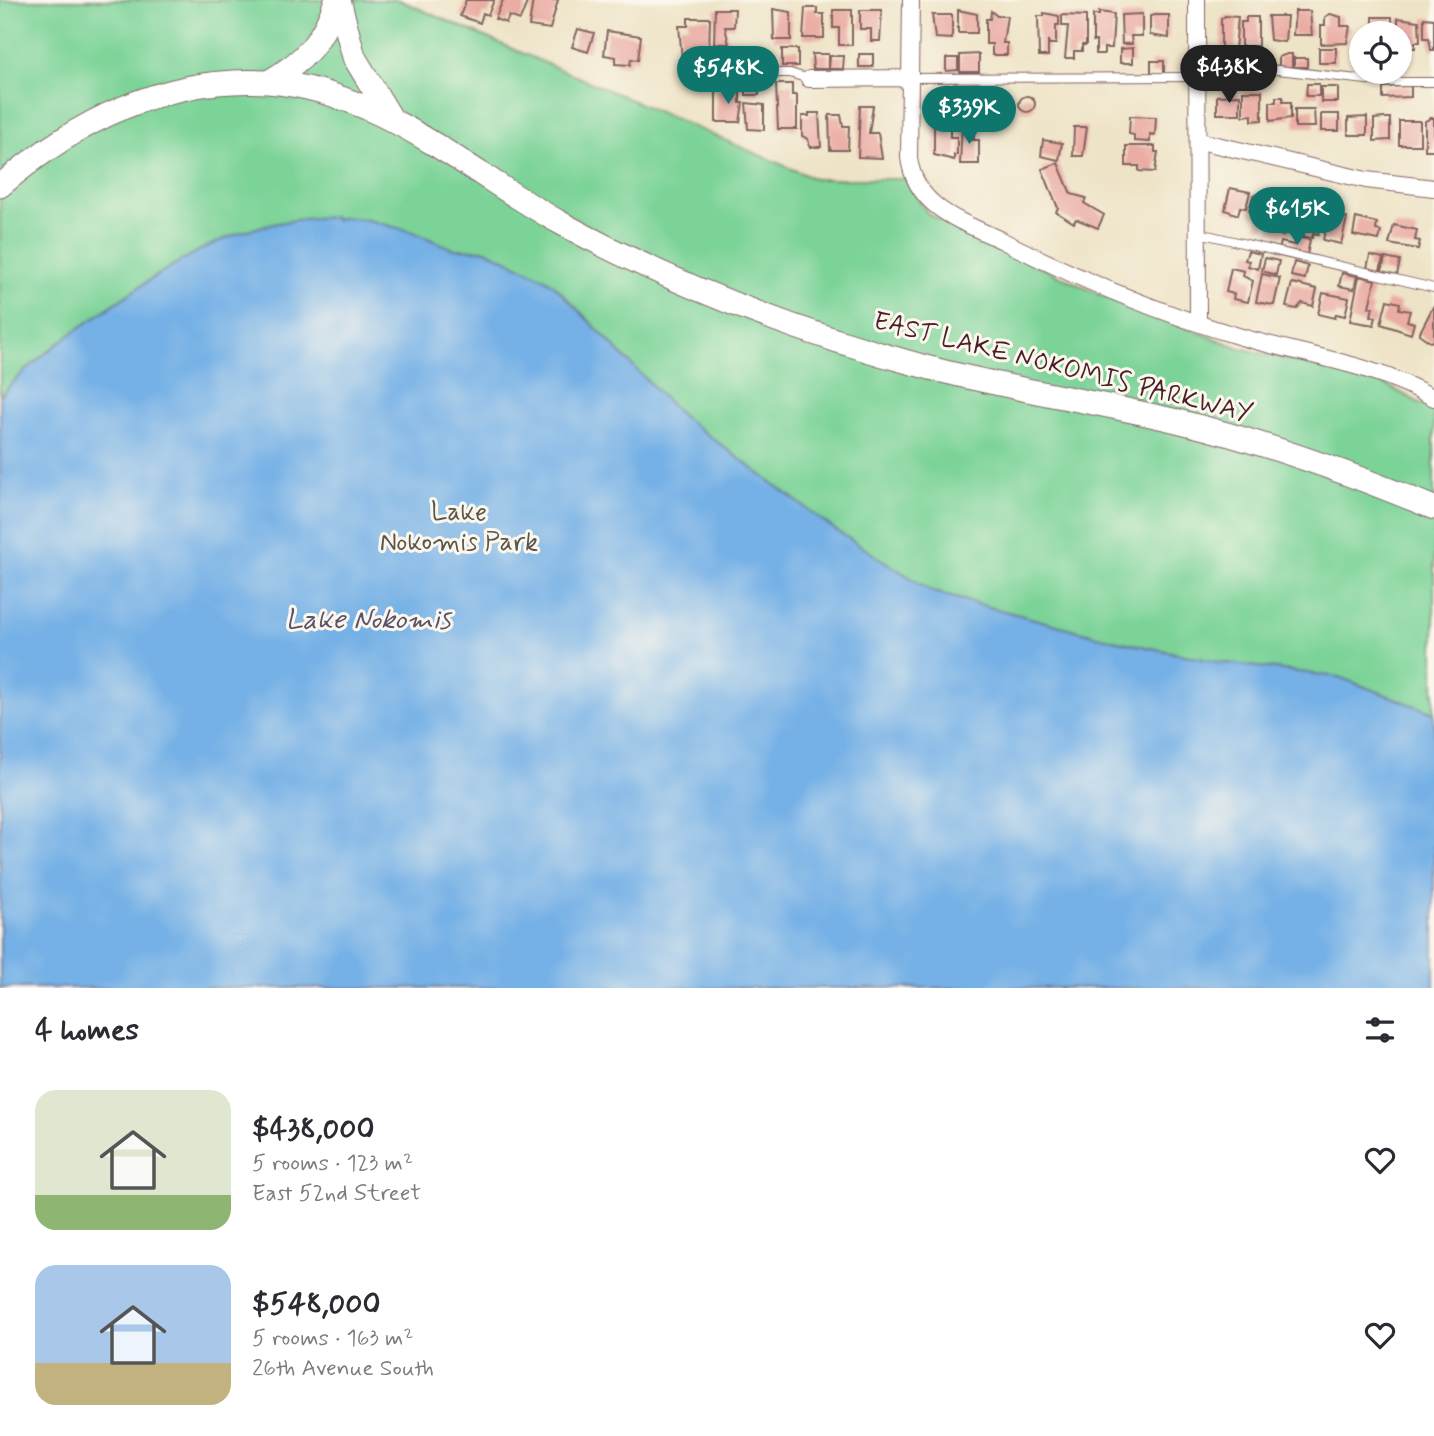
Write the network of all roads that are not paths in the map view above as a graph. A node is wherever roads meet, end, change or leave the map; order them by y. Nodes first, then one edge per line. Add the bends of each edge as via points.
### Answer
1 (338, 0) edge
2 (911, 0) edge
3 (1197, 0) edge
4 (1199, 69) junction
5 (759, 73) dead end
6 (809, 79) joint
7 (910, 79) junction
8 (268, 82) junction
9 (1434, 82) edge
10 (393, 121) junction
11 (1200, 141) junction
12 (0, 186) edge
13 (1434, 188) edge
14 (1199, 233) junction
15 (1434, 288) edge
16 (1198, 323) junction
17 (1434, 398) edge
18 (1434, 508) edge

1 - 8 street via 315,47
1 - 10 street via 354,57
2 - 7 street
3 - 4 street
4 - 7 lane
4 - 9 lane
4 - 11 street
5 - 6 lane via 790,73
6 - 7 street
7 - 16 street via 910,169 928,199 951,215 1102,288
8 - 10 street, EAST LAKE NOKOMIS PARKWAY via 337,97
8 - 12 street, EAST LAKE NOKOMIS PARKWAY via 166,90 93,121
10 - 18 street, EAST LAKE NOKOMIS PARKWAY via 568,227 742,306 941,371 1226,434
11 - 13 street via 1366,180
11 - 14 street
14 - 15 lane
14 - 16 street
16 - 17 street via 1371,370

